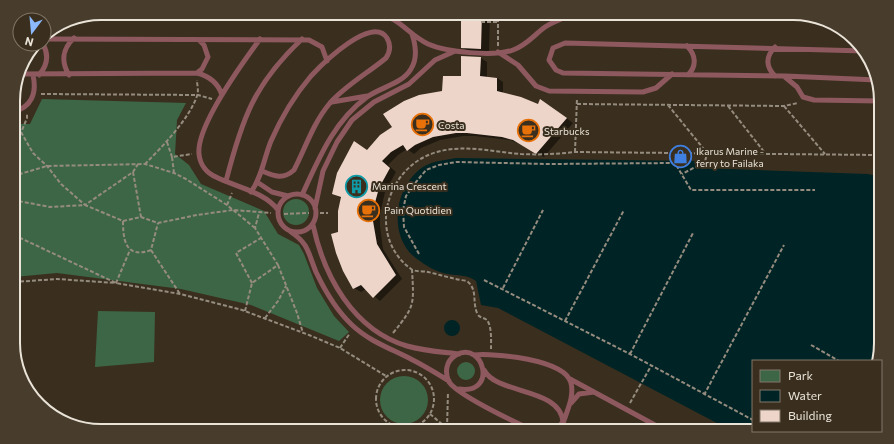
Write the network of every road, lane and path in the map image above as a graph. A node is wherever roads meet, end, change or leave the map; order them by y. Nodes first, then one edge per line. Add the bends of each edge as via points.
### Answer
1 (395, 20) edge
2 (558, 20) edge
3 (482, 22) dead end
4 (498, 22) joint
5 (412, 34) junction
6 (52, 38) edge
7 (74, 38) junction
8 (260, 39) junction
9 (302, 39) junction
10 (199, 40) junction
11 (687, 46) junction
12 (774, 47) junction
13 (454, 51) junction
14 (856, 51) edge
15 (45, 52) edge
16 (498, 52) junction
17 (327, 61) junction
18 (197, 73) junction
19 (25, 74) edge
20 (672, 74) junction
21 (36, 75) junction
22 (69, 75) junction
23 (688, 75) junction
24 (775, 76) junction
25 (785, 76) junction
26 (871, 80) edge
27 (578, 92) junction
28 (34, 94) junction
29 (198, 95) junction
30 (222, 95) junction
31 (368, 96) junction
32 (219, 101) junction
33 (874, 101) edge
34 (331, 102) junction
35 (799, 103) dead end
36 (577, 104) junction
37 (668, 105) junction
38 (27, 106) junction
39 (728, 106) junction
40 (784, 106) junction
41 (20, 109) edge
42 (21, 132) joint
43 (167, 142) junction
44 (199, 152) junction
45 (575, 152) junction
46 (707, 154) junction
47 (766, 154) junction
48 (825, 154) junction
49 (874, 154) edge
50 (172, 157) junction
51 (138, 164) junction
52 (146, 164) junction
53 (47, 166) junction
54 (262, 171) junction
55 (133, 172) junction
56 (174, 173) junction
57 (20, 174) edge
58 (682, 174) junction
59 (226, 181) junction
60 (257, 182) junction
61 (815, 190) dead end
62 (251, 192) junction
63 (232, 193) dead end
64 (302, 195) junction
65 (288, 196) junction
66 (20, 201) edge
67 (85, 205) junction
68 (227, 206) junction
69 (316, 208) junction
70 (234, 210) junction
71 (278, 210) junction
72 (543, 210) dead end
73 (624, 210) dead end
74 (259, 213) dead end
75 (140, 217) junction
76 (123, 221) junction
77 (158, 223) junction
78 (313, 225) junction
79 (255, 228) junction
80 (291, 232) junction
81 (693, 233) dead end
82 (261, 237) junction
83 (20, 238) edge
84 (784, 245) dead end
85 (130, 250) junction
86 (151, 250) junction
87 (419, 254) dead end
88 (278, 265) junction
89 (412, 270) junction
90 (484, 280) dead end
91 (20, 282) edge
92 (252, 282) junction
93 (116, 283) junction
94 (286, 286) junction
95 (503, 288) junction
96 (180, 294) junction
97 (245, 311) junction
98 (265, 319) junction
99 (565, 321) junction
100 (354, 327) junction
101 (302, 332) junction
102 (389, 338) junction
103 (811, 345) dead end
104 (340, 348) junction
105 (459, 354) junction
106 (492, 354) junction
107 (630, 354) junction
108 (474, 355) junction
109 (836, 360) edge
110 (650, 366) junction
111 (484, 370) junction
112 (386, 376) junction
113 (569, 379) junction
114 (449, 381) junction
115 (459, 389) junction
116 (595, 392) junction
117 (704, 395) junction
118 (570, 403) junction
119 (626, 409) junction
120 (430, 414) junction
121 (752, 419) edge
122 (563, 422) joint
123 (392, 424) edge
124 (419, 424) edge
125 (442, 424) edge
126 (447, 424) edge
127 (520, 424) edge
128 (653, 424) edge

1 - 5 lane
2 - 16 lane via 521,46
3 - 4 path
4 - 16 path
5 - 13 lane via 428,44
5 - 31 lane via 416,49 411,70 400,80
6 - 7 lane
7 - 10 lane
7 - 22 lane via 64,53 64,64
8 - 9 lane
8 - 10 lane
8 - 30 lane
9 - 17 lane via 316,42 326,54
9 - 59 lane via 268,77 250,105 237,136
10 - 18 lane via 207,50 208,57 206,64
11 - 12 lane
11 - 20 lane via 564,43 553,48 550,56 553,67 563,73
11 - 23 lane via 694,58 694,67
12 - 14 lane
12 - 24 lane via 767,62 768,68
13 - 16 lane
13 - 69 lane via 435,60 409,84 374,102 352,120 337,142 323,171
15 - 21 lane via 46,65
16 - 27 lane via 518,65 540,88 549,91
17 - 34 lane via 371,31 385,35 390,44 386,58
17 - 54 lane via 307,81 285,113 271,141
18 - 22 lane
18 - 29 path
18 - 30 lane via 213,80
19 - 21 lane
20 - 23 lane
20 - 27 lane via 656,88 643,92
21 - 22 lane
21 - 28 lane
23 - 24 lane
24 - 25 lane
25 - 26 lane
25 - 33 lane via 803,97 814,100
27 - 36 path
28 - 29 path
28 - 38 lane
29 - 32 path
29 - 43 path
30 - 32 lane
31 - 34 lane
31 - 64 lane via 339,124 324,148
32 - 44 lane via 205,130
34 - 54 lane via 307,138 294,170 279,177
35 - 40 path
36 - 37 path
36 - 45 path
37 - 39 path
37 - 46 path
38 - 41 lane
38 - 42 path via 27,118
39 - 40 path
39 - 47 path
40 - 48 path
42 - 53 path via 33,153
43 - 50 path
43 - 52 path
44 - 50 path
44 - 59 lane via 200,161 206,171
45 - 46 path
45 - 89 path via 544,155 454,149 436,152 418,160 403,172 393,188 386,207 386,226 391,244
46 - 47 path
46 - 58 path via 706,162
47 - 48 path
48 - 49 path
50 - 56 path
51 - 52 path
51 - 53 path
51 - 55 path
52 - 56 path
53 - 57 path
53 - 67 path via 61,184
54 - 60 lane
55 - 67 path
55 - 75 path
56 - 68 path
58 - 61 path via 691,190
58 - 87 path via 675,163 456,162 439,165 426,170 406,196 403,210 404,227
59 - 62 lane
60 - 62 lane
60 - 65 lane via 272,192
62 - 71 lane via 269,201
63 - 68 path
64 - 65 lane
64 - 69 lane via 313,202
65 - 71 lane
66 - 67 path via 50,206
67 - 76 path
68 - 70 path
69 - 78 lane
70 - 77 path
70 - 79 path
71 - 80 lane via 279,220
72 - 95 path
73 - 99 path
74 - 79 path
75 - 76 path
75 - 77 path
76 - 85 path via 123,239
77 - 86 path
78 - 80 lane via 303,231
78 - 102 lane via 322,258 335,286 367,324
79 - 82 path
80 - 100 lane via 302,239 326,292
81 - 107 path
82 - 88 path
82 - 92 path via 236,253
83 - 93 path
84 - 117 path
85 - 86 path
85 - 93 path
86 - 96 path
88 - 92 path
88 - 94 path
89 - 102 path via 411,309
89 - 106 path via 471,284 474,289 476,312 489,325
90 - 95 path
91 - 93 path via 57,279
92 - 97 path
93 - 96 path
94 - 98 path
94 - 101 path
95 - 99 path
96 - 97 path
97 - 98 path
98 - 101 path
99 - 107 path
100 - 104 path
100 - 114 lane via 378,344 425,366
101 - 104 path
102 - 105 lane via 417,348
103 - 109 path
104 - 112 path
105 - 108 lane
105 - 114 lane via 453,357 446,368
106 - 108 lane
106 - 113 lane via 529,359 559,371
107 - 110 path
108 - 111 lane
110 - 117 path
110 - 119 path
111 - 115 lane via 481,382 476,386 465,390
111 - 122 lane via 490,379 542,397 558,410
112 - 120 path via 403,370 420,374 427,380 433,392 434,406
112 - 123 path via 376,391 375,400 377,410 385,421
113 - 116 lane
113 - 118 lane via 572,395
114 - 115 lane
114 - 126 path
115 - 127 lane via 477,402
116 - 118 lane via 579,394
116 - 119 lane
117 - 121 path
118 - 122 lane
119 - 128 lane
120 - 124 path
120 - 125 path

